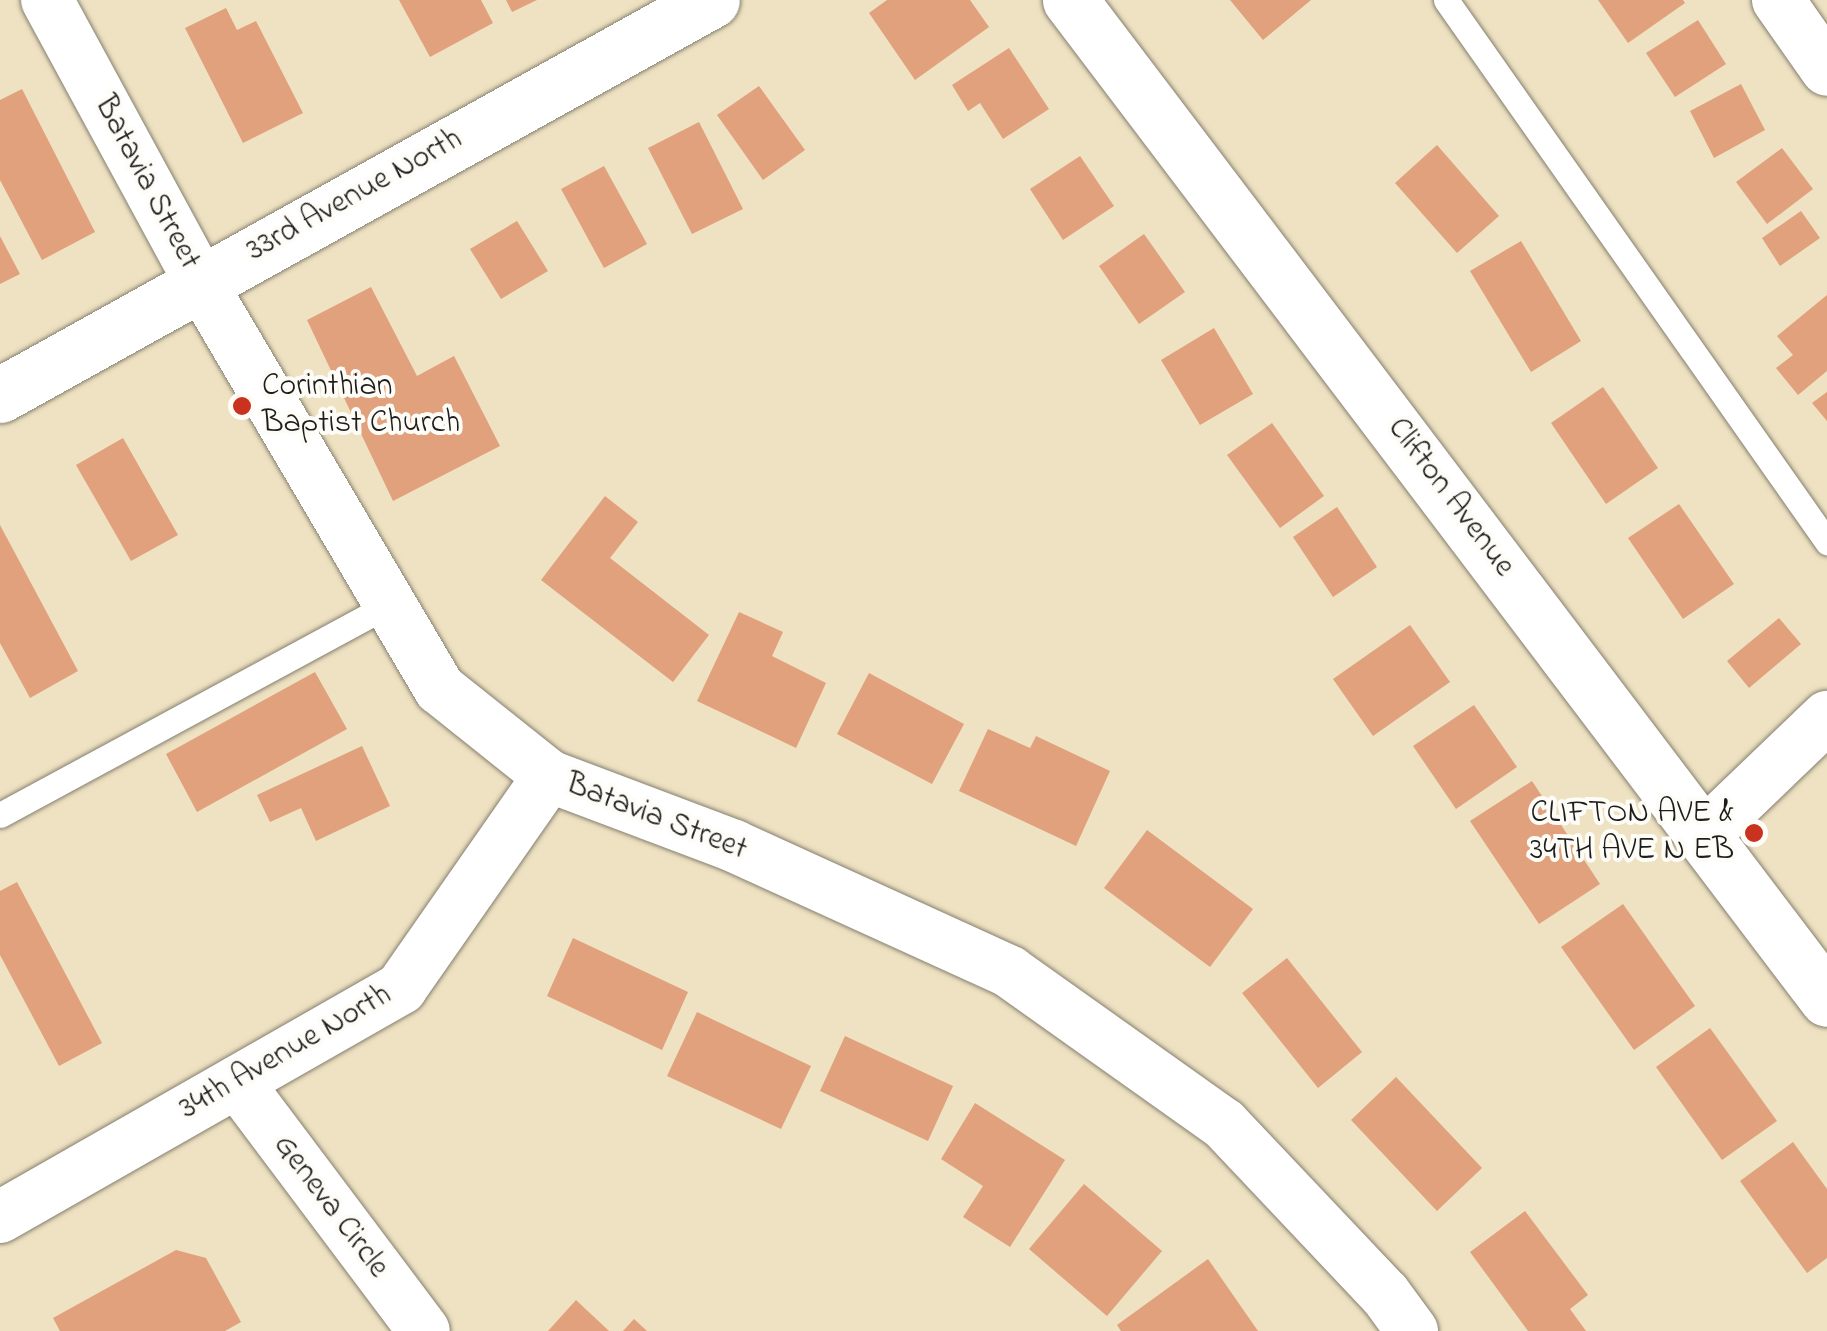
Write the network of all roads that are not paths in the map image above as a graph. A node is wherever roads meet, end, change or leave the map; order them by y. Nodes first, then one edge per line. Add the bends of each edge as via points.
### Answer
1 (47, 0) edge
2 (712, 0) edge
3 (1070, 0) edge
4 (1446, 0) edge
5 (1778, 0) edge
6 (1827, 70) edge
7 (200, 282) junction
8 (0, 396) edge
9 (1827, 542) edge
10 (386, 606) junction
11 (1827, 718) edge
12 (549, 776) junction
13 (0, 815) edge
14 (1706, 833) junction
15 (1827, 999) edge
16 (236, 1082) junction
17 (0, 1217) edge
18 (424, 1331) edge
19 (1412, 1331) edge

1 - 7 street, Batavia Street
2 - 7 street, 33rd Avenue North
3 - 14 street, Clifton Avenue
4 - 9 lane
5 - 6 street
7 - 8 street, 33rd Avenue North
7 - 10 street, Batavia Street
10 - 12 street, Batavia Street via 440,689
10 - 13 lane
11 - 14 street
12 - 16 street, 34th Avenue North via 401,988
12 - 19 street, Batavia Street via 734,846 1010,972 1224,1124 1386,1294
14 - 15 street, Clifton Avenue
16 - 17 street, 34th Avenue North
16 - 18 street, Geneva Circle

